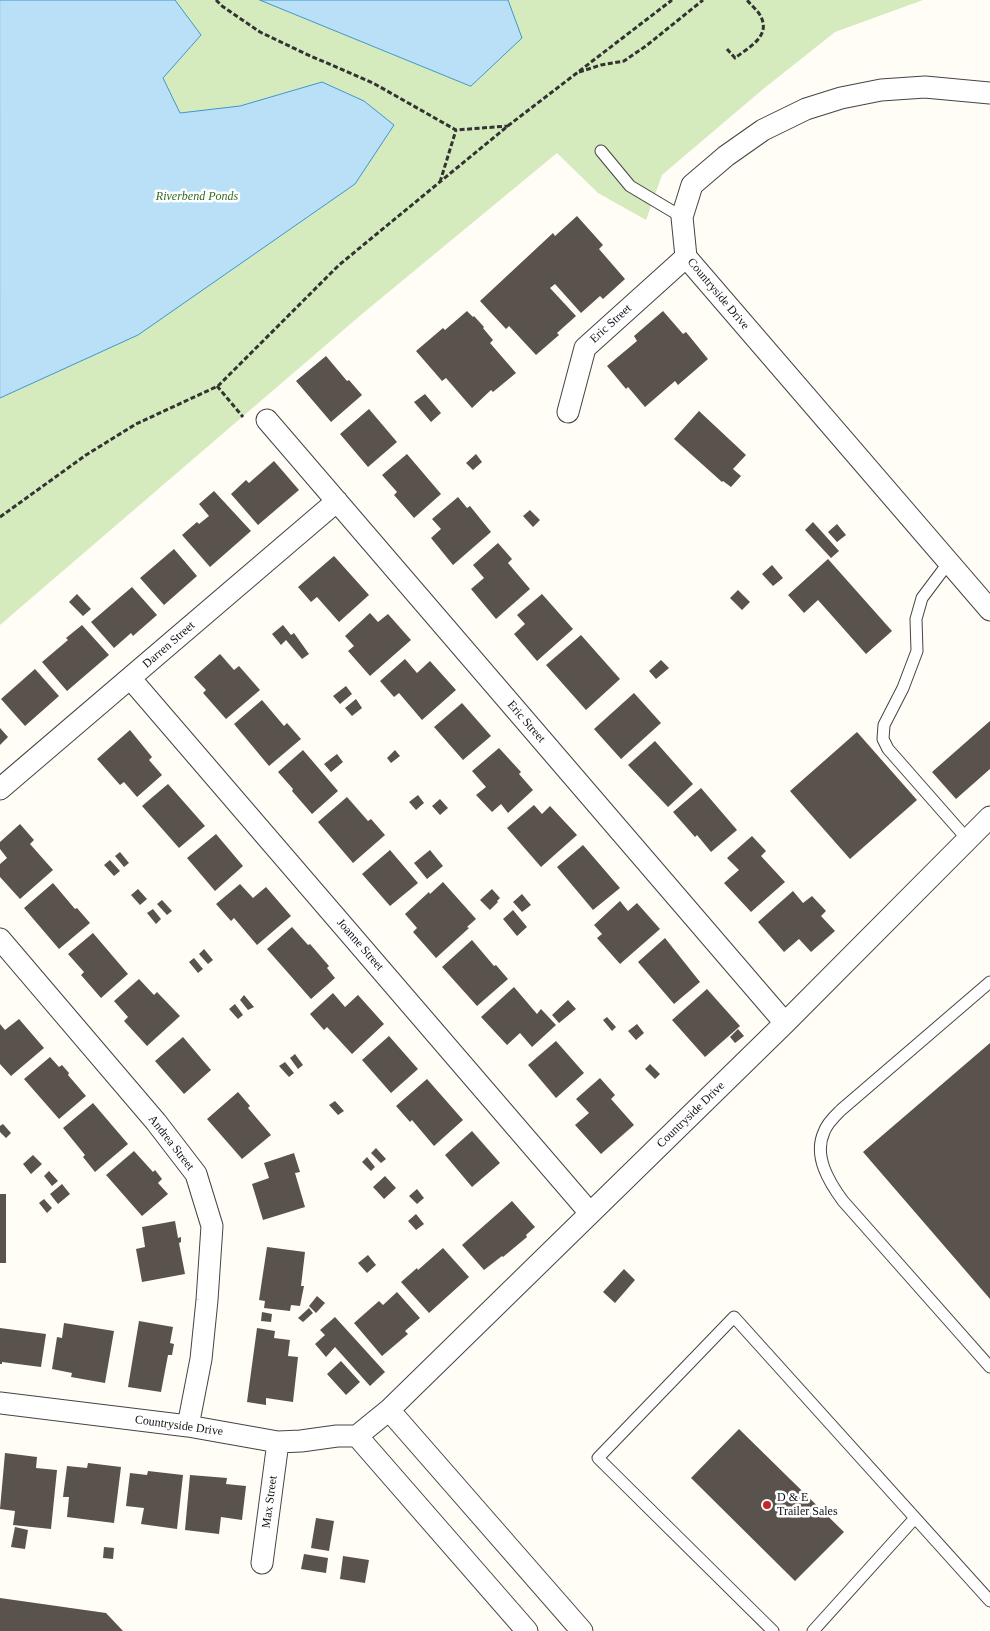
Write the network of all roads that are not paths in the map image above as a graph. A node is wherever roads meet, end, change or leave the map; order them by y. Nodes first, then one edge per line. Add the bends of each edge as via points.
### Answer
1 (990, 93) edge
2 (601, 151) dead end
3 (682, 217) junction
4 (686, 257) junction
5 (568, 412) dead end
6 (267, 420) road end
7 (337, 501) junction
8 (948, 562) junction
9 (990, 610) edge
10 (130, 678) junction
11 (0, 789) edge
12 (990, 817) edge
13 (968, 840) junction
14 (0, 939) edge
15 (990, 982) edge
16 (785, 1024) junction
17 (590, 1213) junction
18 (990, 1367) edge
19 (0, 1403) edge
20 (389, 1410) junction
21 (188, 1426) junction
22 (357, 1436) junction
23 (278, 1442) junction
24 (915, 1518) junction
25 (262, 1563) dead end
26 (990, 1601) edge
27 (527, 1631) edge
28 (582, 1631) edge
29 (773, 1631) edge
30 (813, 1631) edge

1 - 3 street, Countryside Drive via 924,87 881,90 806,109 763,130 692,185
2 - 3 lane via 630,186
3 - 4 street, Countryside Drive
4 - 5 street, Eric Street via 585,348
4 - 8 street, Countryside Drive
6 - 7 street, Eric Street
7 - 10 street, Darren Street
7 - 16 street, Eric Street
8 - 9 street, Countryside Drive
8 - 13 lane via 922,598 916,619 917,651 884,726 883,739 888,749
10 - 11 street, Darren Street
10 - 17 street, Joanne Street
12 - 13 street, Countryside Drive
13 - 16 street, Countryside Drive
14 - 21 street, Andrea Street via 156,1122 196,1174 212,1226 201,1359
15 - 18 lane via 841,1110 824,1130 820,1154 825,1171 843,1201
16 - 17 street, Countryside Drive
17 - 20 street, Countryside Drive
19 - 21 street, Countryside Drive
20 - 22 street, Countryside Drive
20 - 28 street
21 - 23 street, Countryside Drive
22 - 23 street, Countryside Drive
22 - 27 street
23 - 25 street, Max Street
24 - 26 lane
24 - 29 lane via 734,1317 598,1458
24 - 30 lane

